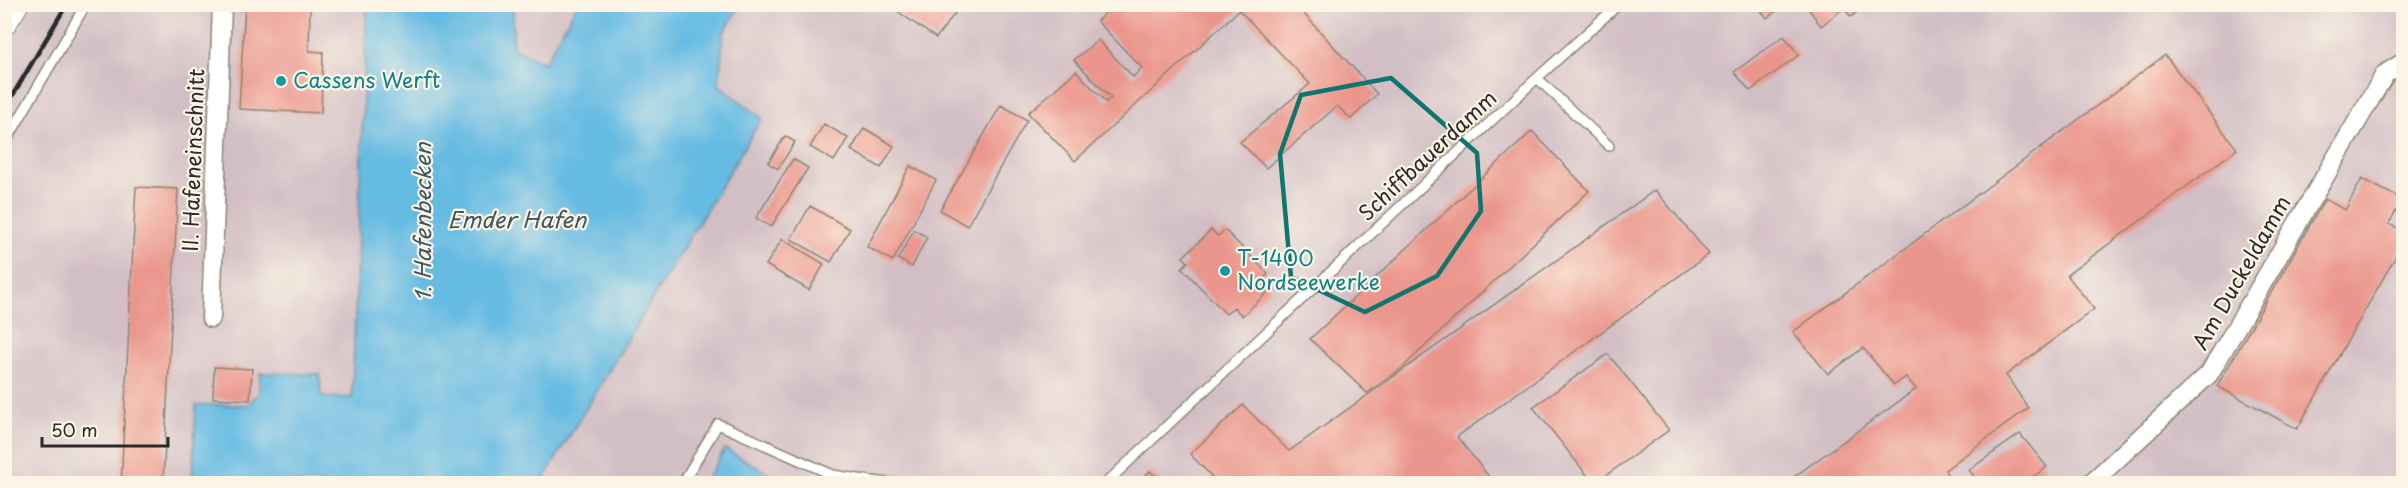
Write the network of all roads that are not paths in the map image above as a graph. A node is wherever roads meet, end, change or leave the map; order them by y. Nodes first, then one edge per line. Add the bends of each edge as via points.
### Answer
1 (15, 4) edge
2 (86, 4) edge
3 (222, 4) edge
4 (1619, 4) edge
5 (4, 22) edge
6 (2403, 62) edge
7 (1537, 78) junction
8 (4, 145) edge
9 (1609, 146) dead end
10 (211, 318) dead end
11 (870, 482) edge
12 (682, 483) edge
13 (898, 483) edge
14 (1105, 483) edge
15 (2090, 483) edge

1 - 5 main road
2 - 8 lane
3 - 10 street, II. Hafeneinschnitt
4 - 7 lane, Schiffbauerdamm
6 - 15 street, Am Duckeldamm via 2385,74 2209,374
7 - 9 lane
7 - 14 lane, Schiffbauerdamm
11 - 12 lane via 833,475 718,424
11 - 13 lane

